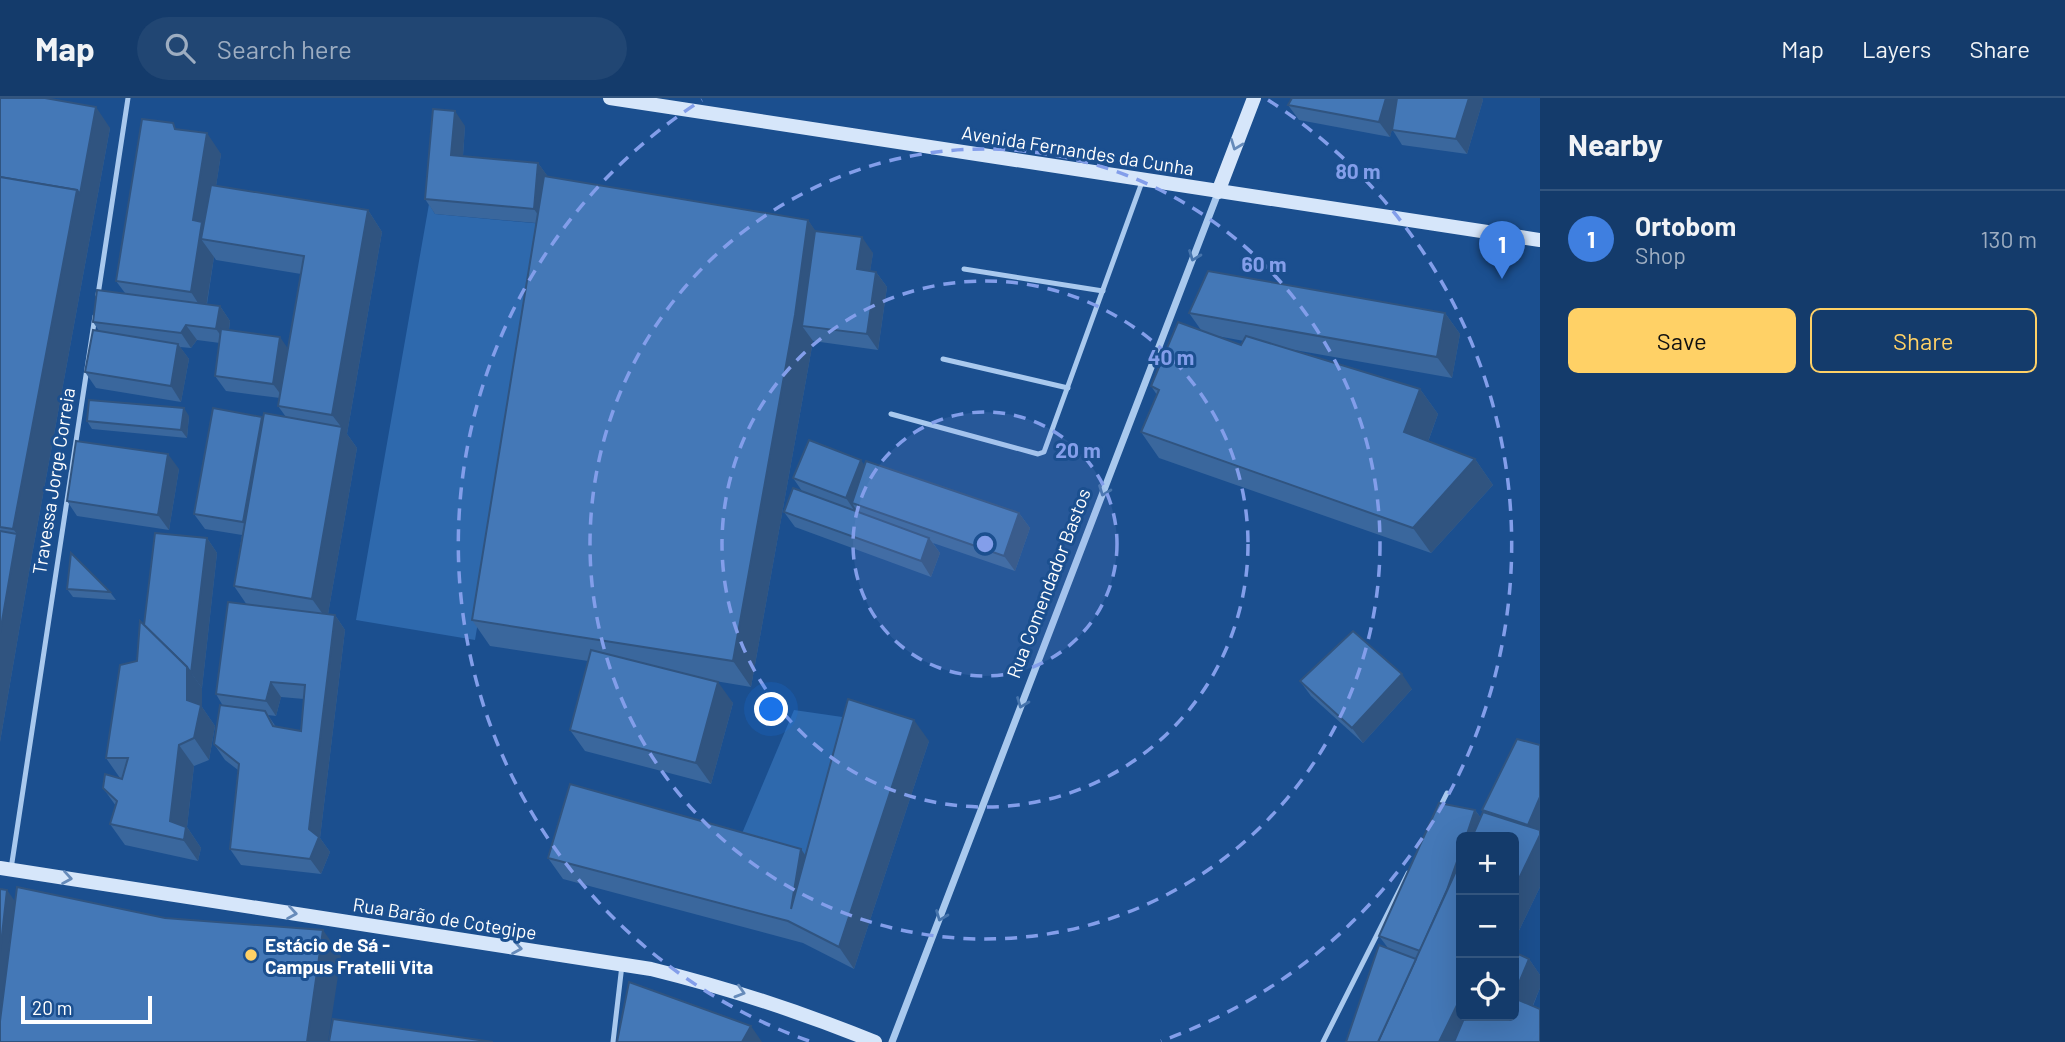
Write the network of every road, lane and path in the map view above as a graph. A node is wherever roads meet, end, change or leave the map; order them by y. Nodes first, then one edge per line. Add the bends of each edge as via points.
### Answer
1 (128, 98) edge
2 (610, 98) edge
3 (1254, 98) edge
4 (1143, 179) junction
5 (1218, 192) junction
6 (1540, 240) edge
7 (964, 269) dead end
8 (1103, 291) junction
9 (943, 359) dead end
10 (1068, 388) junction
11 (891, 414) dead end
12 (1447, 793) dead end
13 (1435, 818) edge
14 (5, 868) edge
15 (1410, 868) edge
16 (622, 965) junction
17 (613, 1042) edge
18 (875, 1042) edge
19 (892, 1042) edge
20 (1323, 1042) edge

1 - 14 lane, Travessa Jorge Correia
2 - 4 street, Avenida Fernandes da Cunha
3 -> 5 street, Rua Comendador Bastos
4 - 5 street, Avenida Fernandes da Cunha
4 - 8 lane
5 - 6 street, Avenida Fernandes da Cunha
5 -> 19 street, Rua Comendador Bastos
7 - 8 lane
8 - 10 lane
9 - 10 lane
10 - 11 lane via 1049,446 1038,454
12 - 13 lane
14 -> 16 street, Rua Barão de Cotegipe
15 - 20 lane
16 - 17 lane
16 -> 18 street, Rua Barão de Cotegipe via 736,990

